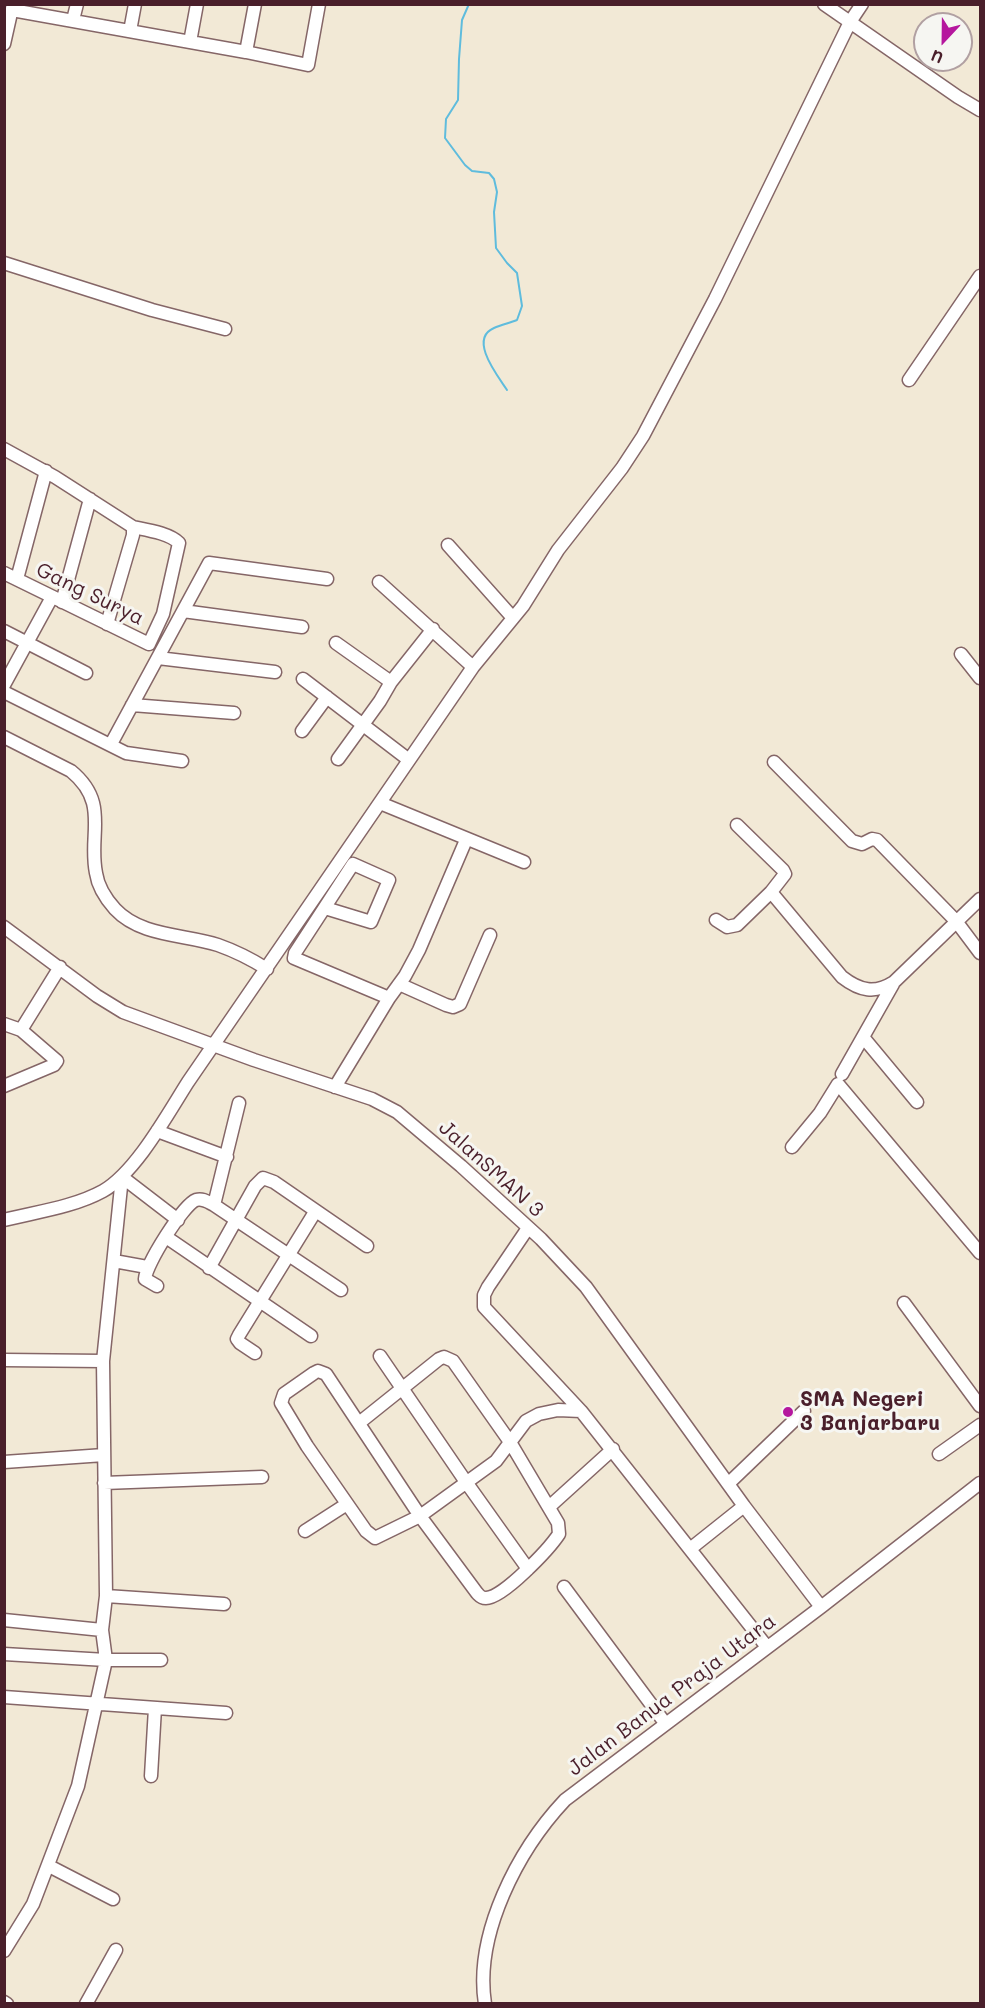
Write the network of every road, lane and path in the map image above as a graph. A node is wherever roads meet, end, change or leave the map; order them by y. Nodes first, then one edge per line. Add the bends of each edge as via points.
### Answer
1 (77, 4) edge
2 (135, 4) edge
3 (197, 4) edge
4 (255, 4) edge
5 (319, 4) edge
6 (824, 4) edge
7 (862, 4) edge
8 (12, 7) edge
9 (74, 20) junction
10 (850, 22) junction
11 (130, 31) junction
12 (190, 42) junction
13 (4, 44) edge
14 (246, 52) junction
15 (981, 110) edge
16 (4, 263) edge
17 (981, 276) edge
18 (225, 329) dead end
19 (909, 380) dead end
20 (4, 449) edge
21 (46, 471) junction
22 (90, 499) junction
23 (133, 527) junction
24 (448, 545) dead end
25 (4, 573) edge
26 (17, 579) junction
27 (327, 579) dead end
28 (379, 582) dead end
29 (57, 600) junction
30 (183, 611) junction
31 (513, 618) junction
32 (107, 624) junction
33 (302, 627) dead end
34 (433, 629) junction
35 (4, 631) edge
36 (27, 643) junction
37 (336, 643) dead end
38 (149, 644) junction
39 (160, 654) junction
40 (961, 654) dead end
41 (473, 667) junction
42 (275, 672) dead end
43 (86, 673) dead end
44 (981, 678) edge
45 (303, 679) dead end
46 (391, 682) junction
47 (4, 685) edge
48 (4, 692) edge
49 (327, 697) junction
50 (132, 705) junction
51 (234, 713) dead end
52 (363, 725) junction
53 (302, 731) dead end
54 (4, 737) edge
55 (111, 744) junction
56 (338, 759) dead end
57 (182, 760) dead end
58 (409, 760) junction
59 (774, 762) dead end
60 (380, 803) junction
61 (737, 825) dead end
62 (466, 840) junction
63 (524, 862) dead end
64 (771, 892) junction
65 (981, 899) edge
66 (325, 908) junction
67 (716, 920) dead end
68 (956, 921) junction
69 (4, 927) edge
70 (490, 935) dead end
71 (981, 953) edge
72 (60, 967) junction
73 (267, 969) junction
74 (894, 982) junction
75 (399, 984) junction
76 (389, 998) junction
77 (4, 1024) edge
78 (21, 1030) junction
79 (862, 1037) junction
80 (215, 1045) junction
81 (842, 1074) dead end
82 (4, 1086) edge
83 (334, 1087) junction
84 (917, 1101) dead end
85 (239, 1103) dead end
86 (157, 1131) junction
87 (792, 1147) dead end
88 (227, 1157) junction
89 (122, 1177) junction
90 (214, 1205) junction
91 (315, 1212) junction
92 (4, 1220) edge
93 (178, 1220) junction
94 (236, 1220) junction
95 (528, 1228) junction
96 (166, 1237) junction
97 (367, 1246) dead end
98 (981, 1252) edge
99 (288, 1254) junction
100 (114, 1261) junction
101 (147, 1267) junction
102 (209, 1268) junction
103 (157, 1286) dead end
104 (342, 1290) dead end
105 (259, 1301) junction
106 (904, 1303) dead end
107 (310, 1336) dead end
108 (255, 1353) dead end
109 (380, 1356) dead end
110 (4, 1360) edge
111 (103, 1361) junction
112 (402, 1390) junction
113 (981, 1406) edge
114 (581, 1411) junction
115 (804, 1412) dead end
116 (359, 1423) junction
117 (981, 1425) edge
118 (510, 1442) junction
119 (613, 1449) junction
120 (939, 1454) dead end
121 (104, 1455) junction
122 (4, 1462) edge
123 (262, 1477) dead end
124 (466, 1482) junction
125 (104, 1483) junction
126 (729, 1483) junction
127 (981, 1483) edge
128 (347, 1504) junction
129 (744, 1506) junction
130 (549, 1507) junction
131 (420, 1516) junction
132 (305, 1531) dead end
133 (690, 1549) junction
134 (528, 1569) junction
135 (564, 1587) dead end
136 (106, 1596) junction
137 (224, 1604) dead end
138 (821, 1607) junction
139 (4, 1620) edge
140 (102, 1630) junction
141 (767, 1647) junction
142 (4, 1654) edge
143 (106, 1660) junction
144 (161, 1660) dead end
145 (4, 1697) edge
146 (96, 1704) junction
147 (155, 1708) junction
148 (226, 1713) dead end
149 (665, 1723) junction
150 (151, 1776) dead end
151 (49, 1866) junction
152 (113, 1899) dead end
153 (116, 1950) dead end
154 (4, 1951) edge
155 (86, 2004) edge
156 (485, 2004) edge

1 - 9 street
2 - 11 street
3 - 12 street
4 - 14 street
5 - 14 street via 308,65
6 - 10 street
7 - 10 street
8 - 9 street
8 - 13 street
9 - 11 street
10 - 15 street
10 - 31 street via 741,248 643,436
11 - 12 street
12 - 14 street
16 - 18 street
17 - 19 street
20 - 21 street
21 - 22 street
21 - 26 street
22 - 23 street
22 - 29 street
23 - 32 street
23 - 38 street, Gang Surya via 177,540 178,547 163,614
24 - 31 street
25 - 26 street, Gang Surya
26 - 29 street, Gang Surya
27 - 30 street via 208,563
28 - 34 street
29 - 32 street, Gang Surya
29 - 36 street
30 - 33 street
30 - 39 street
31 - 41 street
32 - 38 street, Gang Surya
34 - 41 street
34 - 46 street
35 - 36 street
36 - 43 street
36 - 47 street
37 - 46 street
38 - 39 street
39 - 42 street
39 - 50 street
40 - 44 street
41 - 58 street
45 - 49 street
46 - 52 street
48 - 55 street
49 - 52 street
49 - 53 street
50 - 51 street
50 - 55 street
52 - 56 street
52 - 58 street
54 - 73 street via 71,771 87,790 96,818 95,873 116,910 151,929 217,945
55 - 57 street via 126,753
58 - 60 street
59 - 68 street via 852,842 877,840
60 - 62 street
60 - 73 street
61 - 64 street via 783,870 783,879
62 - 63 street
62 - 75 street via 419,950
64 - 67 street via 737,925 728,927
64 - 74 street via 852,985 872,990
65 - 68 street
66 - 66 street via 353,864 389,880 371,922
66 - 76 street via 294,953 296,961
68 - 71 street
68 - 74 street
69 - 72 street, JalanSMAN 3
70 - 75 street via 460,1004 446,1005
72 - 78 street
72 - 80 street, JalanSMAN 3 via 123,1012
73 - 80 street
74 - 79 street
75 - 76 street
76 - 83 street
77 - 78 street
78 - 82 street via 57,1060
79 - 81 street
79 - 84 street
80 - 83 street, JalanSMAN 3
80 - 86 street
83 - 95 street, JalanSMAN 3 via 397,1112
85 - 88 street
86 - 88 street
86 - 89 street
87 - 98 street via 820,1113 837,1084
88 - 90 street
89 - 92 street via 85,1200
89 - 93 street
89 - 100 street
90 - 93 street via 198,1199
90 - 94 street
91 - 94 street via 263,1178
91 - 97 street
91 - 99 street
93 - 96 street
94 - 99 street
94 - 102 street
95 - 114 street via 488,1287 484,1307
95 - 126 street, JalanSMAN 3 via 586,1287
96 - 101 street
96 - 102 street
99 - 104 street
99 - 105 street
100 - 101 street
100 - 111 street
101 - 103 street via 145,1279
102 - 105 street
105 - 107 street
105 - 108 street via 237,1340
106 - 113 street
109 - 112 street
110 - 111 street
111 - 121 street
112 - 116 street
112 - 118 street via 439,1359 449,1358
112 - 124 street
114 - 118 street via 539,1414 526,1421
114 - 119 street
115 - 126 street
116 - 128 street via 322,1371 281,1399
116 - 131 street
117 - 120 street
118 - 124 street via 496,1461
118 - 130 street
119 - 130 street
119 - 133 street
121 - 122 street
121 - 125 street
123 - 125 street
124 - 131 street
124 - 134 street
125 - 136 street
126 - 129 street, JalanSMAN 3
127 - 138 street, Jalan Banua Praja Utara
128 - 131 street via 375,1538
128 - 132 street
129 - 133 street
129 - 138 street, JalanSMAN 3
130 - 134 street via 559,1534
131 - 134 street via 480,1596 489,1598
133 - 141 street
135 - 149 street
136 - 137 street
136 - 140 street
138 - 141 street, Jalan Banua Praja Utara
139 - 140 street
140 - 143 street
141 - 149 street, Jalan Banua Praja Utara
142 - 143 street
143 - 144 street
143 - 146 street
145 - 146 street
146 - 147 street
146 - 151 street via 78,1786
147 - 148 street
147 - 150 street
149 - 156 street, Jalan Banua Praja Utara via 565,1800 531,1840 497,1909 482,1974
151 - 152 street
151 - 154 street via 33,1904
153 - 155 street

